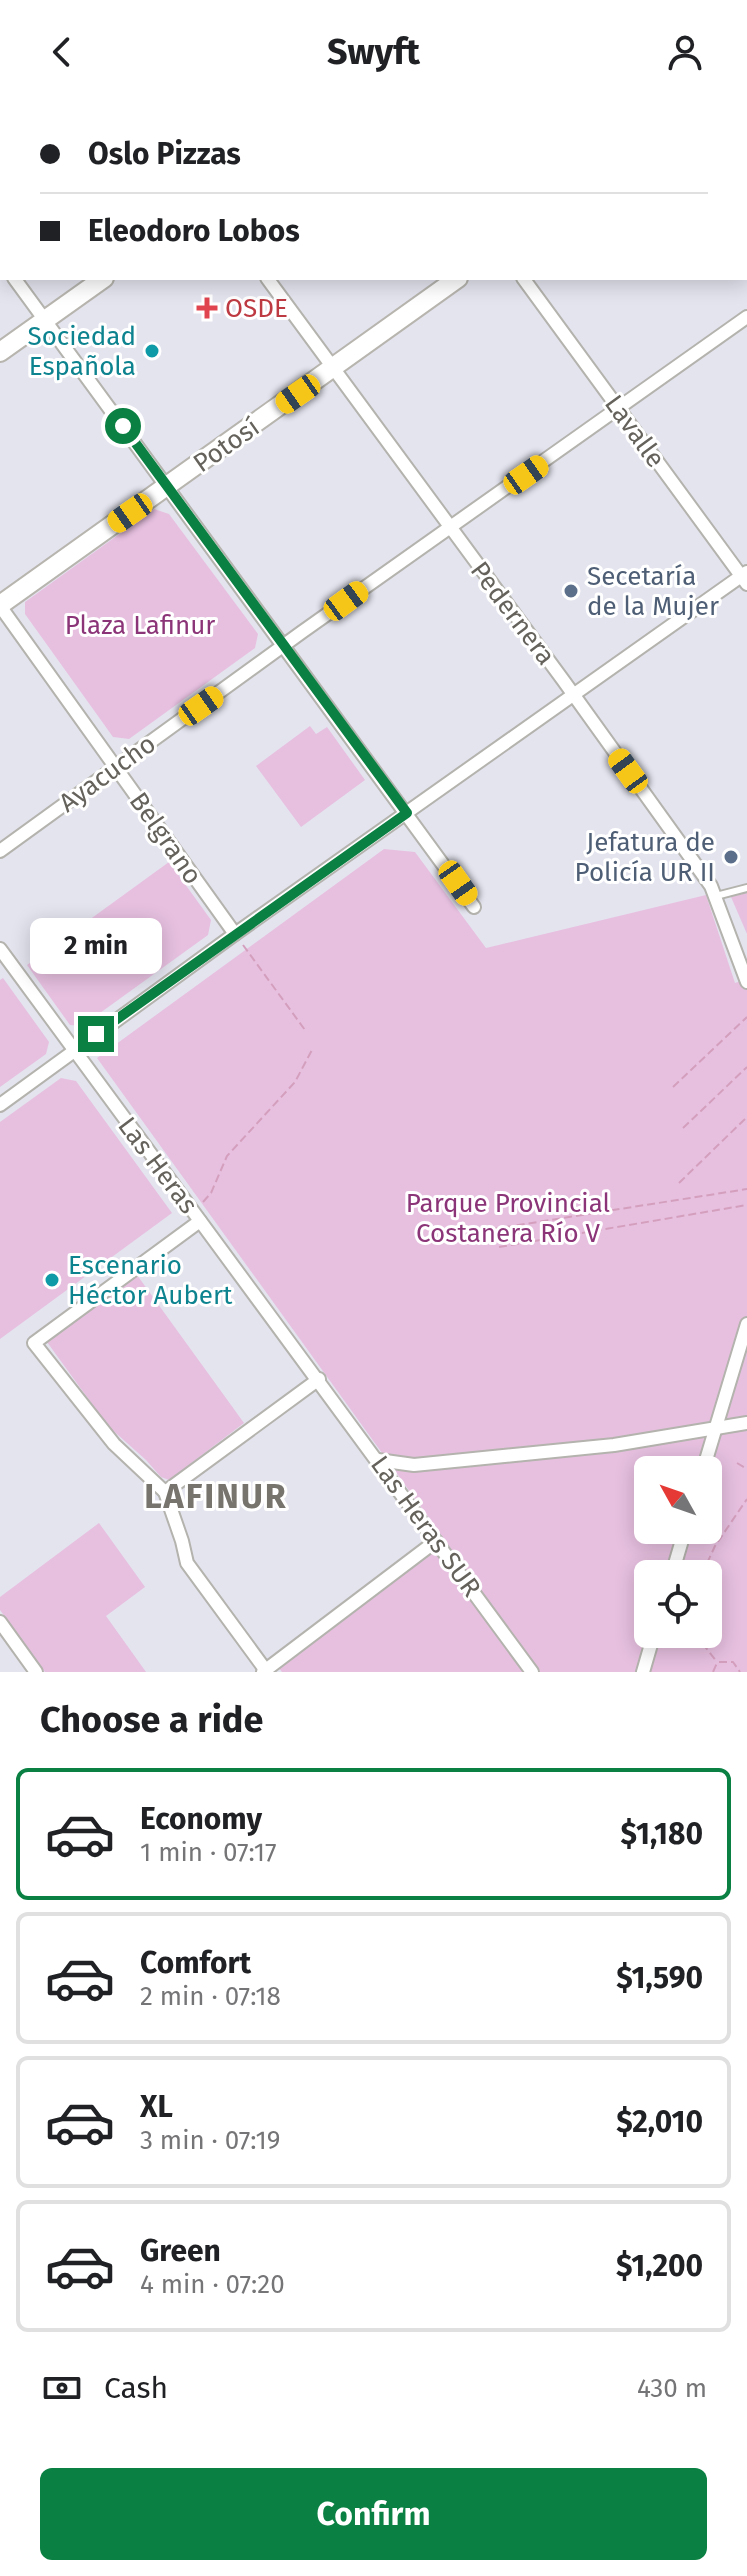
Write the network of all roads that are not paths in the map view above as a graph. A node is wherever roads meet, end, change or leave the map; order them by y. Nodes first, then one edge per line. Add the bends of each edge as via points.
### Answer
1 (15, 280) edge
2 (101, 280) edge
3 (268, 280) edge
4 (455, 280) edge
5 (524, 280) edge
6 (747, 317) edge
7 (44, 320) junction
8 (0, 352) edge
9 (333, 369) junction
10 (619, 409) junction
11 (167, 487) junction
12 (450, 528) junction
13 (745, 578) edge
14 (0, 605) edge
15 (284, 646) junction
16 (572, 694) junction
17 (115, 767) junction
18 (407, 813) junction
19 (0, 851) edge
20 (747, 888) edge
21 (716, 896) junction
22 (474, 907) dead end
23 (235, 934) junction
24 (0, 949) edge
25 (743, 959) edge
26 (747, 982) edge
27 (73, 1051) junction
28 (0, 1105) edge
29 (197, 1216) junction
30 (747, 1324) edge
31 (319, 1379) junction
32 (747, 1423) edge
33 (716, 1427) junction
34 (707, 1456) edge
35 (378, 1460) junction
36 (165, 1492) junction
37 (436, 1541) junction
38 (0, 1622) edge
39 (650, 1648) edge
40 (265, 1671) edge
41 (36, 1672) edge
42 (532, 1672) edge
43 (643, 1672) edge

1 - 7 street
2 - 7 main road
3 - 9 street, Pedernera
4 - 9 main road, Potosí
5 - 10 street, Lavalle
6 - 10 street, Ayacucho
7 - 8 main road
7 - 11 street
9 - 11 main road, Potosí
9 - 12 street, Pedernera
10 - 12 street, Ayacucho
10 - 13 street, Lavalle
11 - 14 main road, Potosí
11 - 15 street
12 - 15 street, Ayacucho
12 - 16 street, Pedernera
13 - 16 street
14 - 17 street, Belgrano
15 - 17 street, Ayacucho
15 - 18 street
16 - 18 street
16 - 21 street, Pedernera
17 - 19 street, Ayacucho
17 - 23 street, Belgrano
18 - 22 street
18 - 23 street
20 - 21 lane
21 - 25 street, Pedernera
23 - 27 street
24 - 27 street, Las Heras
25 - 26 street, Pedernera
27 - 28 street
27 - 29 street, Las Heras
29 - 31 street, Las Heras
29 - 36 street via 34,1343 114,1444
30 - 33 street
31 - 35 street, Las Heras SUR
31 - 36 street
32 - 33 street
33 - 34 street
33 - 35 street via 614,1445 414,1465
35 - 37 street, Las Heras SUR
36 - 40 street via 187,1563
37 - 40 street
37 - 42 street, Las Heras SUR
38 - 41 street
39 - 43 street

